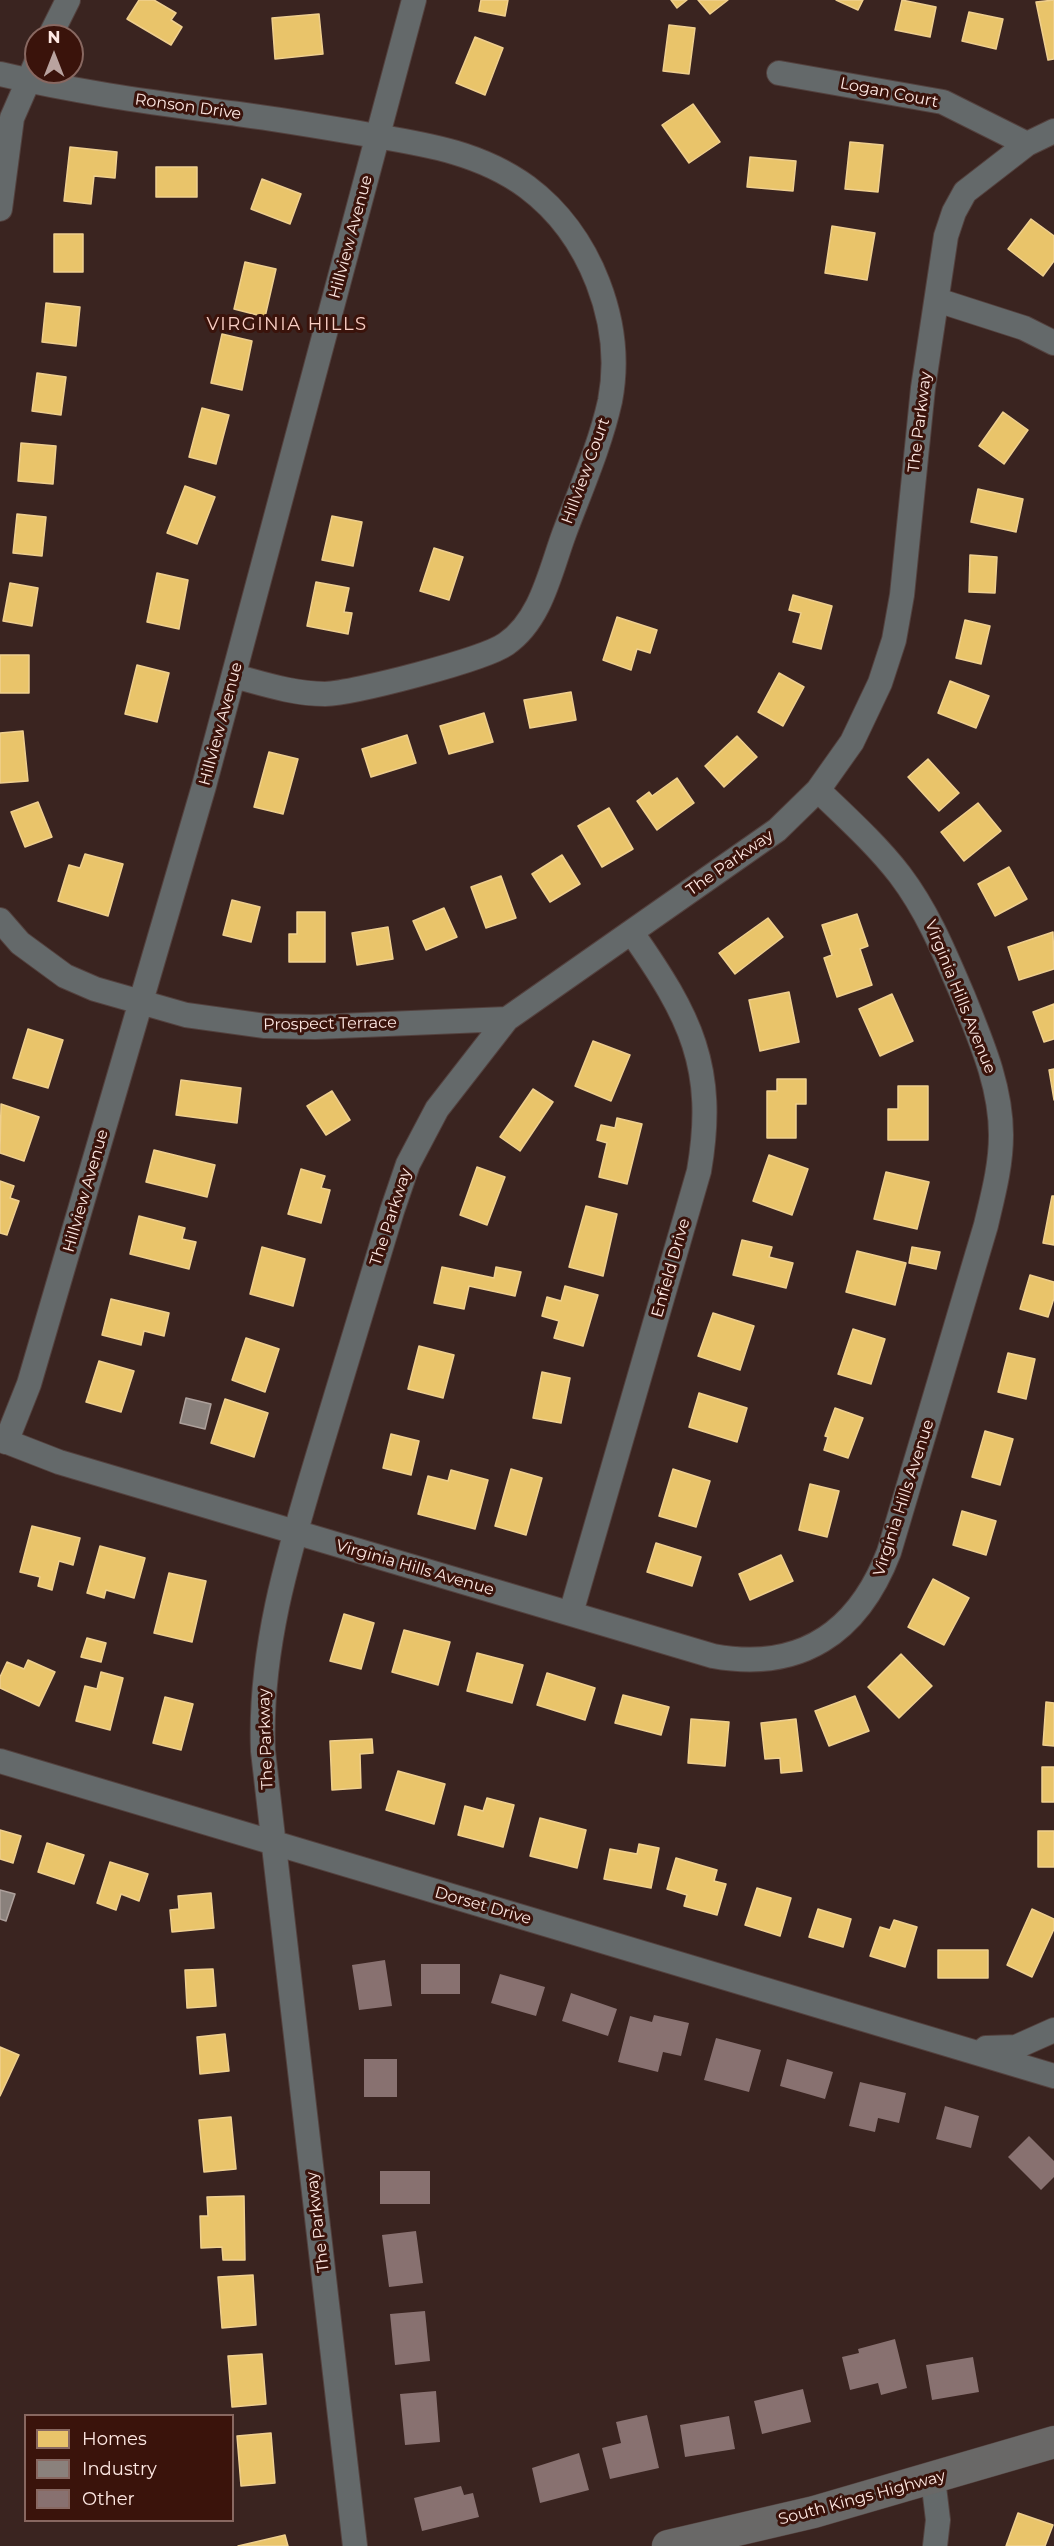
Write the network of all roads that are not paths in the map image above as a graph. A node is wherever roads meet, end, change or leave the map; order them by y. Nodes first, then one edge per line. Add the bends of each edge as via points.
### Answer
1 (68, 0) edge
2 (414, 0) edge
3 (56, 24) edge
4 (24, 72) edge
5 (779, 73) dead end
6 (0, 74) edge
7 (27, 84) edge
8 (64, 84) edge
9 (1054, 131) edge
10 (378, 136) junction
11 (1027, 144) junction
12 (0, 209) edge
13 (937, 300) junction
14 (1054, 343) edge
15 (234, 676) junction
16 (819, 790) junction
17 (0, 920) edge
18 (632, 933) junction
19 (141, 1002) junction
20 (507, 1019) junction
21 (3, 1440) edge
22 (295, 1533) junction
23 (571, 1613) junction
24 (0, 1761) edge
25 (274, 1844) junction
26 (1054, 2030) edge
27 (966, 2049) junction
28 (1054, 2076) edge
29 (1054, 2442) edge
30 (933, 2479) junction
31 (355, 2546) edge
32 (668, 2546) edge
33 (935, 2546) edge

1 - 3 street
2 - 10 street, Hillview Avenue
4 - 6 street, Ronson Drive
5 - 11 street, Logan Court via 943,102
7 - 12 street via 12,118
8 - 10 street, Ronson Drive via 94,95
9 - 11 street, The Parkway
10 - 15 street, Hillview Avenue
10 - 15 street, Hillview Court via 433,145 478,160 526,186 561,220 592,267 608,319 613,376 607,414 538,604 523,629 506,644 477,657 341,692 295,692
11 - 13 street, The Parkway via 965,192 946,236
13 - 14 street via 1024,328
13 - 16 street, The Parkway via 894,640 864,720
15 - 19 street, Hillview Avenue
16 - 18 street, The Parkway via 777,830
16 - 23 street, Virginia Hills Avenue via 882,852 926,913 991,1068 1001,1133 997,1178 986,1225 889,1552 873,1590 847,1622 799,1652 773,1658 713,1656
17 - 19 street, Prospect Terrace via 20,943 65,976
18 - 20 street, The Parkway
18 - 23 street, Enfield Drive via 668,985 691,1034 704,1085 705,1138 699,1171
19 - 20 street, Prospect Terrace via 186,1015 265,1026
19 - 21 street, Hillview Avenue via 28,1384
20 - 22 street, The Parkway via 436,1109 408,1164
21 - 22 street, Virginia Hills Avenue via 59,1462
22 - 23 street, Virginia Hills Avenue
22 - 25 street, The Parkway via 271,1627 264,1682 264,1751
24 - 25 street, Dorset Drive
25 - 27 street, Dorset Drive
25 - 31 street, The Parkway
26 - 27 street, Dorset Drive via 1016,2047
27 - 28 street, Dorset Drive
29 - 30 main road, South Kings Highway
30 - 32 main road, South Kings Highway
30 - 33 street via 938,2520

